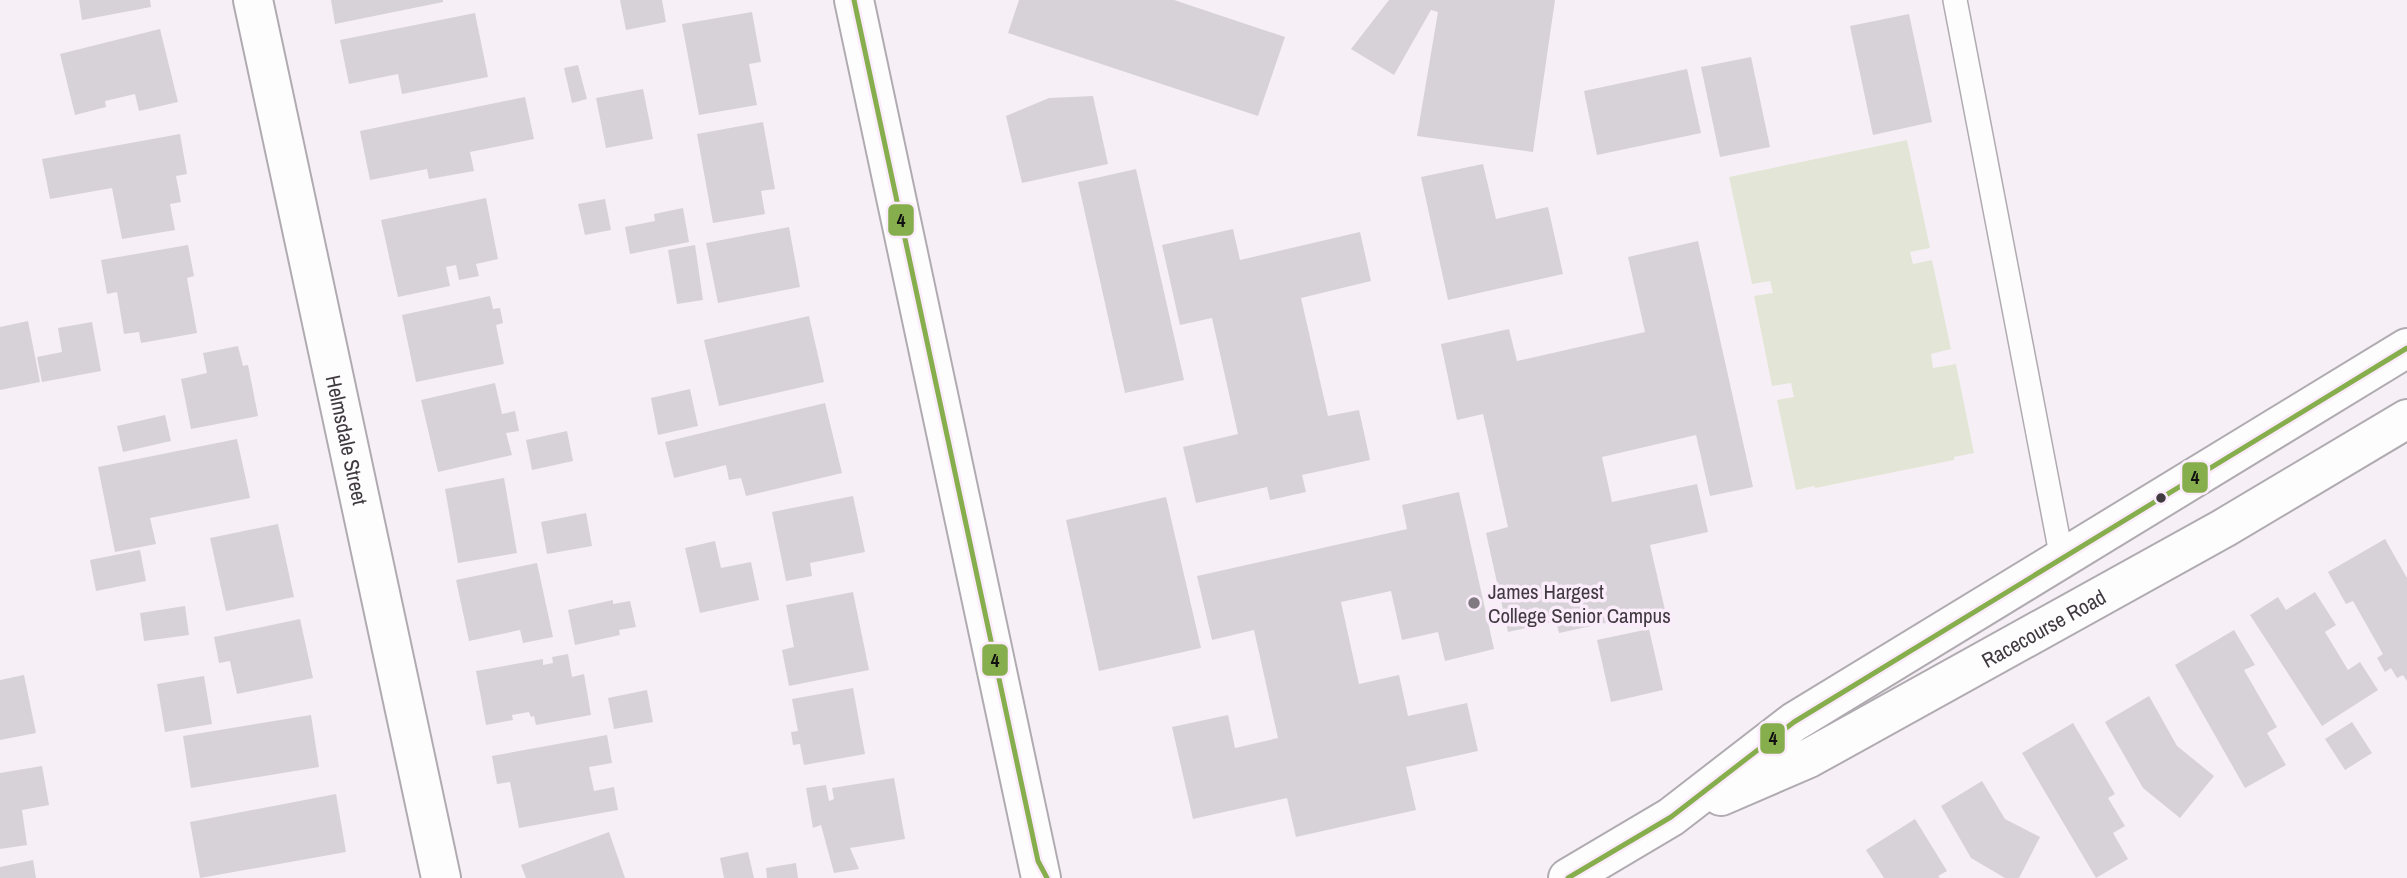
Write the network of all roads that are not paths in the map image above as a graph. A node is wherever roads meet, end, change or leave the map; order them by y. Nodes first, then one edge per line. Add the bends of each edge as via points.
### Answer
1 (253, 0) edge
2 (854, 0) edge
3 (1955, 0) edge
4 (2407, 348) edge
5 (2407, 419) edge
6 (2062, 559) junction
7 (1671, 817) junction
8 (1042, 872) edge
9 (441, 878) edge
10 (1568, 878) edge

1 - 9 street, Helmsdale Street
2 - 8 street
3 - 6 lane
4 - 6 street, Racecourse Road
5 - 7 street, Racecourse Road via 2224,528 1809,758
6 - 7 street, Racecourse Road via 1794,722
7 - 10 street, Racecourse Road

